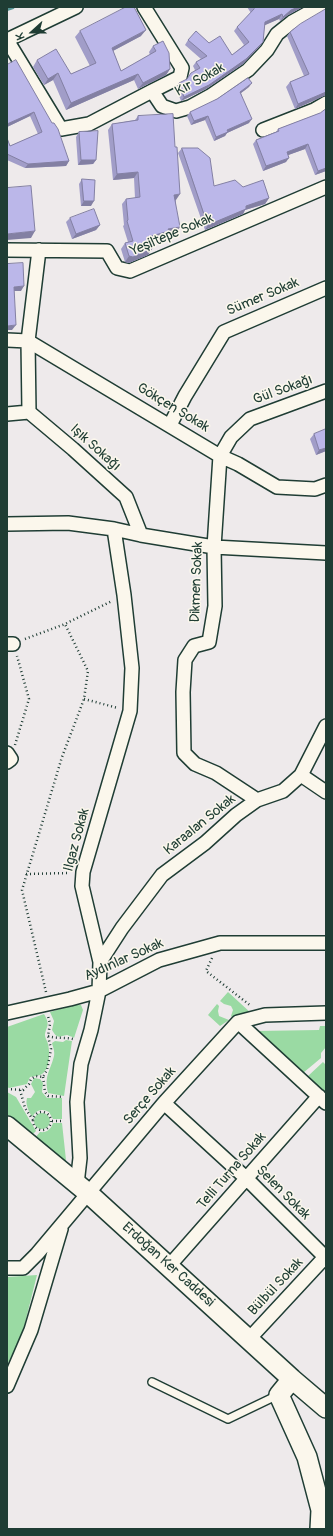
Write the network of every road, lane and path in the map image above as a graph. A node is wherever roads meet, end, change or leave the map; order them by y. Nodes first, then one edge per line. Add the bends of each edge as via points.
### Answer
1 (76, 7) edge
2 (144, 7) edge
3 (319, 7) edge
4 (7, 40) edge
5 (152, 92) junction
6 (326, 103) edge
7 (263, 130) dead end
8 (326, 187) edge
9 (7, 250) edge
10 (39, 250) junction
11 (326, 288) edge
12 (7, 340) edge
13 (28, 341) junction
14 (326, 391) edge
15 (29, 412) junction
16 (7, 414) edge
17 (170, 425) junction
18 (220, 456) junction
19 (326, 485) edge
20 (7, 524) edge
21 (114, 528) junction
22 (141, 535) junction
23 (214, 547) junction
24 (326, 553) edge
25 (124, 595) junction
26 (65, 624) junction
27 (10, 644) edge
28 (84, 699) junction
29 (130, 711) junction
30 (326, 726) edge
31 (8, 758) edge
32 (301, 775) junction
33 (326, 792) edge
34 (257, 800) junction
35 (83, 872) junction
36 (26, 874) junction
37 (220, 943) junction
38 (326, 943) edge
39 (100, 962) junction
40 (98, 991) junction
41 (48, 1009) junction
42 (7, 1013) edge
43 (326, 1013) edge
44 (265, 1015) junction
45 (238, 1022) junction
46 (48, 1036) junction
47 (73, 1039) dead end
48 (43, 1077) junction
49 (7, 1090) edge
50 (20, 1090) junction
51 (63, 1097) dead end
52 (322, 1099) edge
53 (164, 1103) junction
54 (33, 1120) junction
55 (52, 1121) junction
56 (62, 1121) dead end
57 (7, 1126) edge
58 (247, 1179) junction
59 (83, 1188) junction
60 (63, 1223) junction
61 (326, 1257) edge
62 (169, 1266) junction
63 (7, 1268) edge
64 (249, 1339) junction
65 (292, 1379) junction
66 (152, 1382) dead end
67 (7, 1386) edge
68 (279, 1395) junction
69 (326, 1408) edge
70 (320, 1529) edge

1 - 4 street
2 - 5 street via 182,68 180,76
3 - 5 street, Kır Sokak via 277,34 267,50 248,70 210,96 176,111 162,106
4 - 5 street via 61,129 90,124
6 - 7 street
8 - 10 street, Yeşiltepe Sokak via 130,271 117,268 107,251
9 - 10 street, Yeşiltepe Sokak
10 - 13 street
11 - 17 street, Sümer Sokak via 224,332
12 - 13 street, Gökçen Sokak
13 - 15 street
13 - 17 street, Gökçen Sokak
14 - 18 street, Gül Sokağı via 250,418 231,437
15 - 16 street
15 - 22 street, Işık Sokağı via 126,497
17 - 18 street, Gökçen Sokak
18 - 19 street, Gökçen Sokak via 277,487 316,489
18 - 23 street, Dikmen Sokak
20 - 21 street via 68,523
21 - 22 street
21 - 25 street, Ilgaz Sokak
22 - 23 street
23 - 24 street
23 - 34 street, Dikmen Sokak via 215,606 209,642 194,646 185,660 184,753 195,764
25 - 26 path
25 - 29 street, Ilgaz Sokak via 132,668
26 - 27 path
26 - 28 path via 88,672
27 - 31 path via 29,699
28 - 29 path
28 - 36 path via 62,757
29 - 35 street, Ilgaz Sokak
30 - 32 street, Karaalan Sokak
32 - 33 street
32 - 34 street, Karaalan Sokak via 283,791
34 - 39 street, Karaalan Sokak via 162,875
35 - 36 path
35 - 39 street, Ilgaz Sokak via 82,886
36 - 41 path via 22,890
37 - 38 street, Aydınlar Sokak
37 - 40 street, Aydınlar Sokak via 159,960
37 - 44 path via 206,971
39 - 40 street, Ilgaz Sokak
40 - 41 street, Aydınlar Sokak
40 - 59 street, Ilgaz Sokak via 81,1064 77,1102
41 - 42 street, Aydınlar Sokak
41 - 46 path
43 - 44 street
44 - 45 street
45 - 52 street
45 - 53 street, Serçe Sokak
46 - 47 path
46 - 48 path via 51,1043 50,1058
48 - 50 path via 36,1076
48 - 51 path via 48,1096
49 - 50 path
50 - 54 path via 25,1108
52 - 58 street, Telli Turna Sokak
53 - 58 street, Selen Sokak
53 - 59 street, Serçe Sokak
54 - 55 path via 36,1114 44,1112
54 - 55 path via 36,1129 42,1131 50,1127
55 - 56 path
57 - 59 main road, Erdoğan Ker Caddesi
58 - 61 street, Selen Sokak
58 - 62 street, Telli Turna Sokak
59 - 60 street, Serçe Sokak
59 - 62 main road, Erdoğan Ker Caddesi
60 - 63 street, Serçe Sokak via 23,1268
60 - 67 street via 31,1330
61 - 64 street, Bülbül Sokak
62 - 64 main road, Erdoğan Ker Caddesi
64 - 65 main road, Erdoğan Ker Caddesi
65 - 68 main road
65 - 69 main road, Erdoğan Ker Caddesi
66 - 68 lane via 228,1419
68 - 70 main road via 307,1457 321,1510

